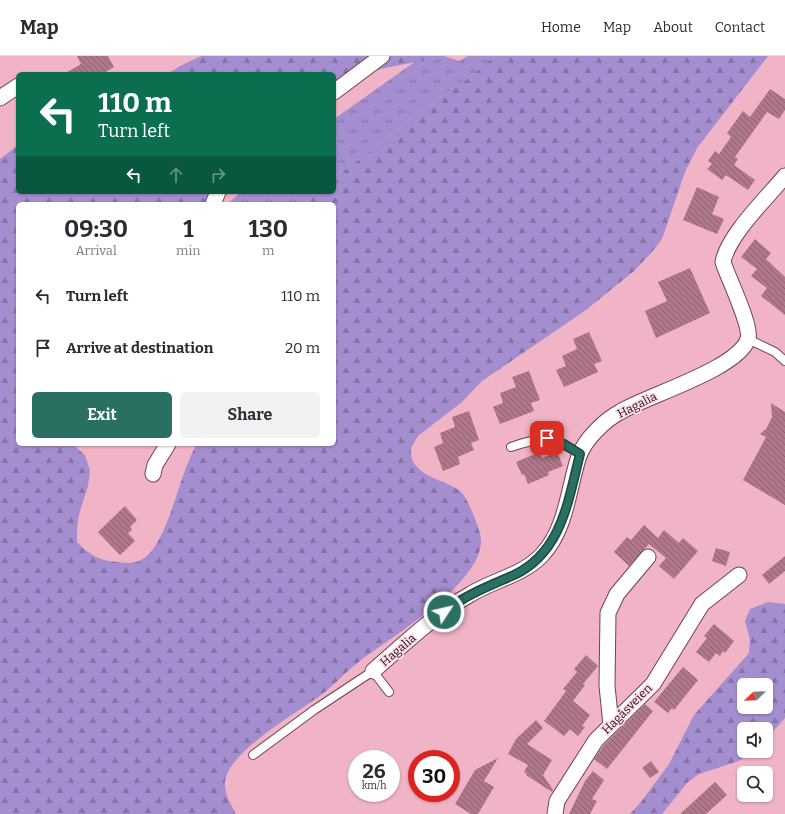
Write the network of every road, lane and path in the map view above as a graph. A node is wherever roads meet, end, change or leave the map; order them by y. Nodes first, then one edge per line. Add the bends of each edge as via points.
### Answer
1 (382, 56) edge
2 (16, 87) edge
3 (336, 90) edge
4 (0, 98) edge
5 (785, 176) edge
6 (748, 339) junction
7 (785, 361) edge
8 (167, 446) edge
9 (512, 447) dead end
10 (580, 454) junction
11 (153, 474) dead end
12 (648, 557) dead end
13 (740, 575) dead end
14 (373, 671) junction
15 (389, 692) dead end
16 (611, 725) junction
17 (253, 755) dead end
18 (555, 814) edge

1 - 3 street
2 - 4 street
5 - 6 street via 725,251 723,262 748,326
6 - 7 lane via 775,352
6 - 10 street, Hagalia via 741,352 729,360 620,412 604,424
8 - 11 street via 155,465
9 - 10 lane via 547,438 564,444
10 - 14 street, Hagalia via 562,521 542,556 515,574 452,605
12 - 16 street via 617,594 608,613 607,686
13 - 16 street, Hagåsveien via 702,604 653,684
14 - 15 lane
14 - 17 lane
16 - 18 street, Hagåsveien via 596,740 557,801

